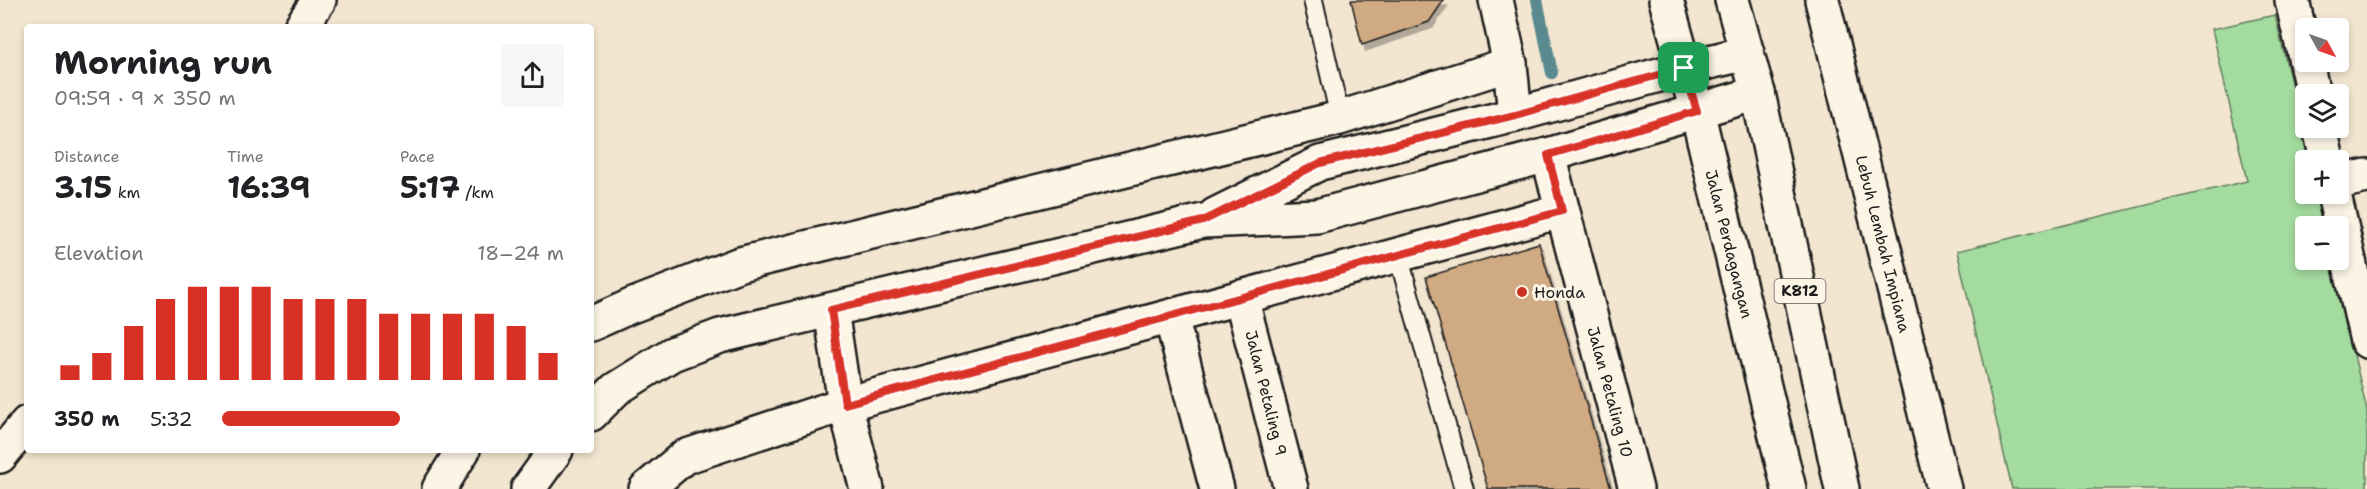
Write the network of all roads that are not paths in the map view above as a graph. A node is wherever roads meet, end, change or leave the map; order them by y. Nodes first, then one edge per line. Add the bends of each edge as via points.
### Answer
1 (319, 0) edge
2 (1313, 0) edge
3 (1496, 0) edge
4 (1666, 0) edge
5 (1732, 0) edge
6 (1822, 0) edge
7 (2292, 0) edge
8 (2296, 18) edge
9 (303, 24) edge
10 (1747, 53) junction
11 (1510, 64) junction
12 (1684, 68) junction
13 (1758, 93) junction
14 (1697, 111) junction
15 (1515, 115) junction
16 (1340, 118) junction
17 (1548, 155) junction
18 (2367, 176) edge
19 (2349, 180) edge
20 (2336, 204) edge
21 (1562, 211) junction
22 (1203, 221) junction
23 (1398, 255) junction
24 (1241, 297) junction
25 (831, 310) junction
26 (1171, 317) junction
27 (594, 323) edge
28 (2367, 341) edge
29 (845, 404) junction
30 (594, 411) edge
31 (24, 427) edge
32 (461, 453) edge
33 (554, 453) edge
34 (0, 456) edge
35 (439, 489) edge
36 (528, 489) edge
37 (646, 489) edge
38 (867, 489) edge
39 (1217, 489) edge
40 (1291, 489) edge
41 (1464, 489) edge
42 (1636, 489) edge
43 (1789, 489) edge
44 (1842, 489) edge
45 (1944, 489) edge

1 - 9 street
2 - 16 lane
3 - 11 street
4 - 12 street, Jalan Perdagangan
5 - 10 street, K812
6 - 45 street, Lebuh Lembah Impiana
7 - 8 street
10 - 12 street
10 - 13 street, K812
11 - 15 street
11 - 16 street
12 - 14 street, Jalan Perdagangan
12 - 15 street
13 - 14 street
13 - 44 street, K812
14 - 17 street
14 - 43 street, Jalan Perdagangan
15 - 22 street via 1320,163
16 - 27 street via 740,264
17 - 21 street, Jalan Petaling 10
17 - 22 street via 1317,216
18 - 19 street
20 - 28 street
21 - 23 street
21 - 42 street, Jalan Petaling 10
22 - 25 street
23 - 24 street
23 - 41 lane
24 - 26 street
24 - 40 street, Jalan Petaling 9
25 - 29 street
25 - 30 street via 720,336 672,354 616,389
26 - 29 street
26 - 39 street
29 - 37 street via 684,457
29 - 38 street
31 - 34 street
32 - 35 street
33 - 36 street

